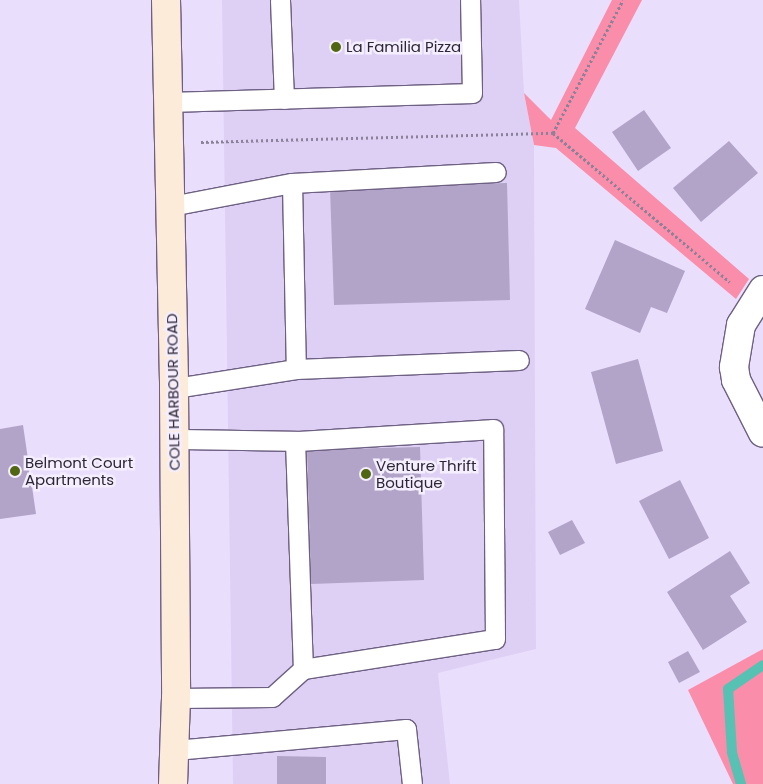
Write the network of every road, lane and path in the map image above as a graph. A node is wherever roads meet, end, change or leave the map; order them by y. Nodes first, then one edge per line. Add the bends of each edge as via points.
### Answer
1 (166, 0) edge
2 (280, 0) edge
3 (470, 0) edge
4 (623, 0) edge
5 (284, 99) junction
6 (169, 102) junction
7 (553, 133) junction
8 (170, 143) junction
9 (496, 172) dead end
10 (292, 182) junction
11 (171, 206) junction
12 (758, 296) edge
13 (520, 360) dead end
14 (296, 369) junction
15 (174, 388) junction
16 (763, 433) edge
17 (174, 439) junction
18 (295, 441) junction
19 (303, 669) junction
20 (176, 698) junction
21 (175, 750) junction
22 (173, 784) edge
23 (412, 784) edge

1 - 6 main road, COLE HARBOUR ROAD
2 - 5 lane
3 - 5 lane via 472,93
4 - 7 path
5 - 6 lane
6 - 8 main road, COLE HARBOUR ROAD
7 - 8 path
7 - 12 path
8 - 11 main road, COLE HARBOUR ROAD
9 - 10 lane
10 - 11 lane
10 - 14 lane
11 - 15 main road, COLE HARBOUR ROAD
12 - 16 street via 741,325 734,367 736,380
13 - 14 lane
14 - 15 lane
15 - 17 main road, COLE HARBOUR ROAD
17 - 18 lane
17 - 20 main road, COLE HARBOUR ROAD
18 - 19 lane
18 - 19 lane via 493,428 495,639
19 - 20 lane via 272,697
20 - 21 main road, COLE HARBOUR ROAD
21 - 22 main road, COLE HARBOUR ROAD
21 - 23 lane via 406,729

